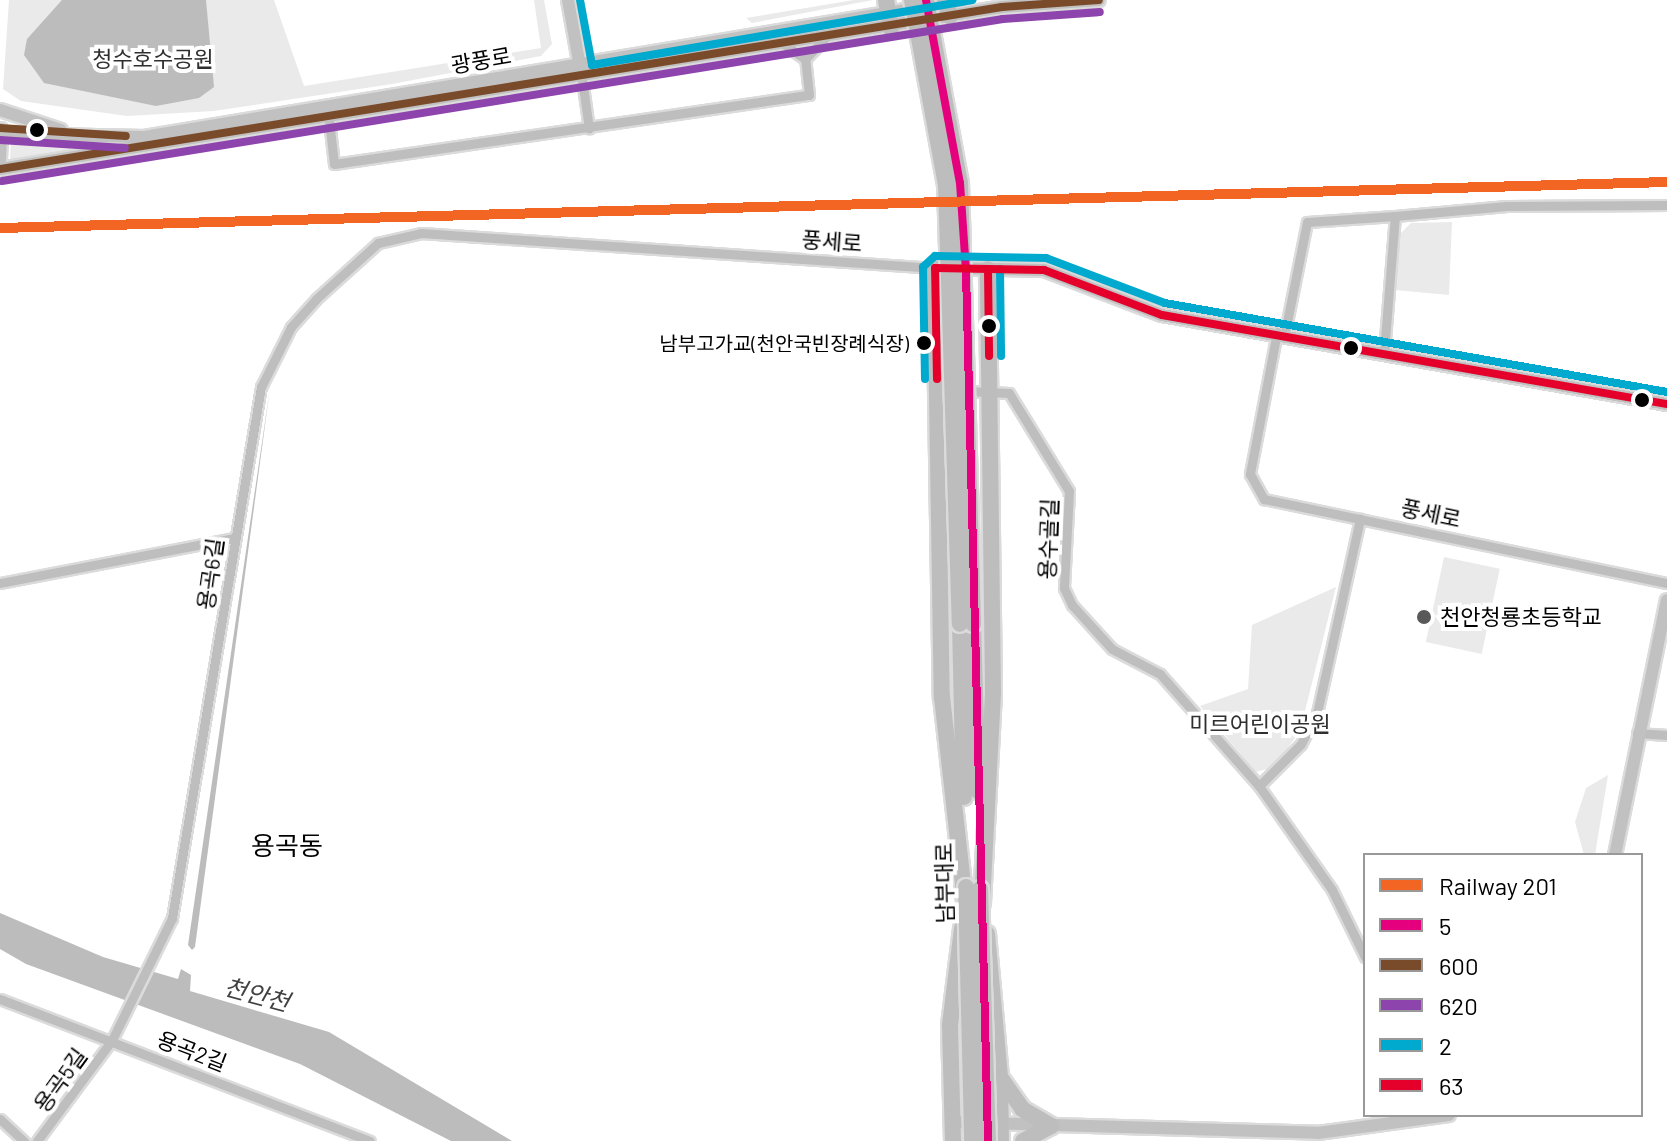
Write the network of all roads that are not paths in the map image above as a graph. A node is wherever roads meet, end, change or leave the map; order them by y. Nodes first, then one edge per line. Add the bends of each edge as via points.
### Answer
1 (568, 0) edge
2 (912, 0) edge
3 (926, 0) edge
4 (1099, 0) edge
5 (887, 5) edge
6 (952, 5) edge
7 (891, 29) junction
8 (825, 38) junction
9 (785, 45) junction
10 (805, 59) junction
11 (580, 63) junction
12 (582, 79) junction
13 (0, 110) edge
14 (329, 120) junction
15 (589, 129) junction
16 (2, 131) edge
17 (72, 133) junction
18 (0, 160) edge
19 (0, 171) edge
20 (1667, 205) edge
21 (1395, 216) junction
22 (378, 243) joint
23 (935, 268) junction
24 (988, 269) junction
25 (1281, 332) junction
26 (1384, 352) junction
27 (937, 391) junction
28 (989, 392) junction
29 (1667, 404) edge
30 (1360, 519) junction
31 (233, 538) junction
32 (0, 583) edge
33 (1667, 583) edge
34 (1667, 600) edge
35 (967, 624) junction
36 (1637, 733) junction
37 (1667, 735) edge
38 (1259, 786) junction
39 (1615, 853) edge
40 (973, 888) junction
41 (1363, 953) edge
42 (0, 999) edge
43 (116, 1027) joint
44 (112, 1040) junction
45 (1000, 1077) junction
46 (1434, 1117) edge
47 (0, 1119) edge
48 (952, 1122) junction
49 (1001, 1122) junction
50 (1051, 1126) junction
51 (24, 1141) edge
52 (37, 1141) edge
53 (370, 1141) edge
54 (953, 1141) edge
55 (972, 1141) edge
56 (988, 1141) edge
57 (1001, 1141) edge
58 (1023, 1141) edge

1 - 11 street
2 - 35 highway, bridge via 946,185
3 - 35 highway, bridge via 960,183
4 - 6 street, 광풍로
5 - 6 street, 광풍로
5 - 7 highway
5 - 11 street, 광풍로
6 - 7 street, 광풍로
7 - 8 street, 광풍로
8 - 9 street, 광풍로
8 - 10 street
9 - 10 street
9 - 12 street, 광풍로
10 - 15 street via 809,95
11 - 12 street
11 - 17 street, 광풍로 via 144,137
12 - 14 street, 광풍로
12 - 15 street
13 - 17 street
14 - 15 street via 334,164
14 - 19 street, 광풍로
16 - 17 street, 광풍로
16 - 18 street
20 - 21 street via 1507,206
21 - 25 street via 1307,222
21 - 26 street
22 - 23 street, 풍세로 via 421,233
22 - 31 street, 용곡6길 via 308,308 271,359
23 - 24 street, 풍세로
23 - 27 highway
24 - 25 street, 풍세로 via 1044,270 1162,315
24 - 28 highway
25 - 26 street, 풍세로
25 - 30 street, 풍세로 via 1252,484 1264,499
26 - 29 street, 풍세로
27 - 28 street, 용수골길
27 - 40 highway via 942,697
28 - 38 street, 용수골길 via 1009,393 1069,491 1064,588 1072,605 1112,649 1160,674
28 - 40 highway via 993,693
30 - 33 street, 풍세로
30 - 38 street via 1317,713 1301,744
31 - 32 street
31 - 43 street, 용곡6길 via 180,893
34 - 36 street
35 - 40 highway, 남부대로
36 - 37 street
36 - 39 street
38 - 41 street, 용수골길 via 1332,890
40 - 45 highway
40 - 48 highway via 950,1025
40 - 55 highway, 남부대로, bridge
40 - 56 highway, 남부대로, bridge
42 - 44 street, 용곡2길 via 77,1034
43 - 44 street, 용곡5길
44 - 52 street, 용곡5길
44 - 53 street, 용곡2길
45 - 49 highway
45 - 50 highway via 1022,1109
46 - 50 street via 1318,1133
47 - 51 street, 용곡5길
48 - 49 street
48 - 54 highway
49 - 50 street
49 - 57 highway
50 - 58 highway

